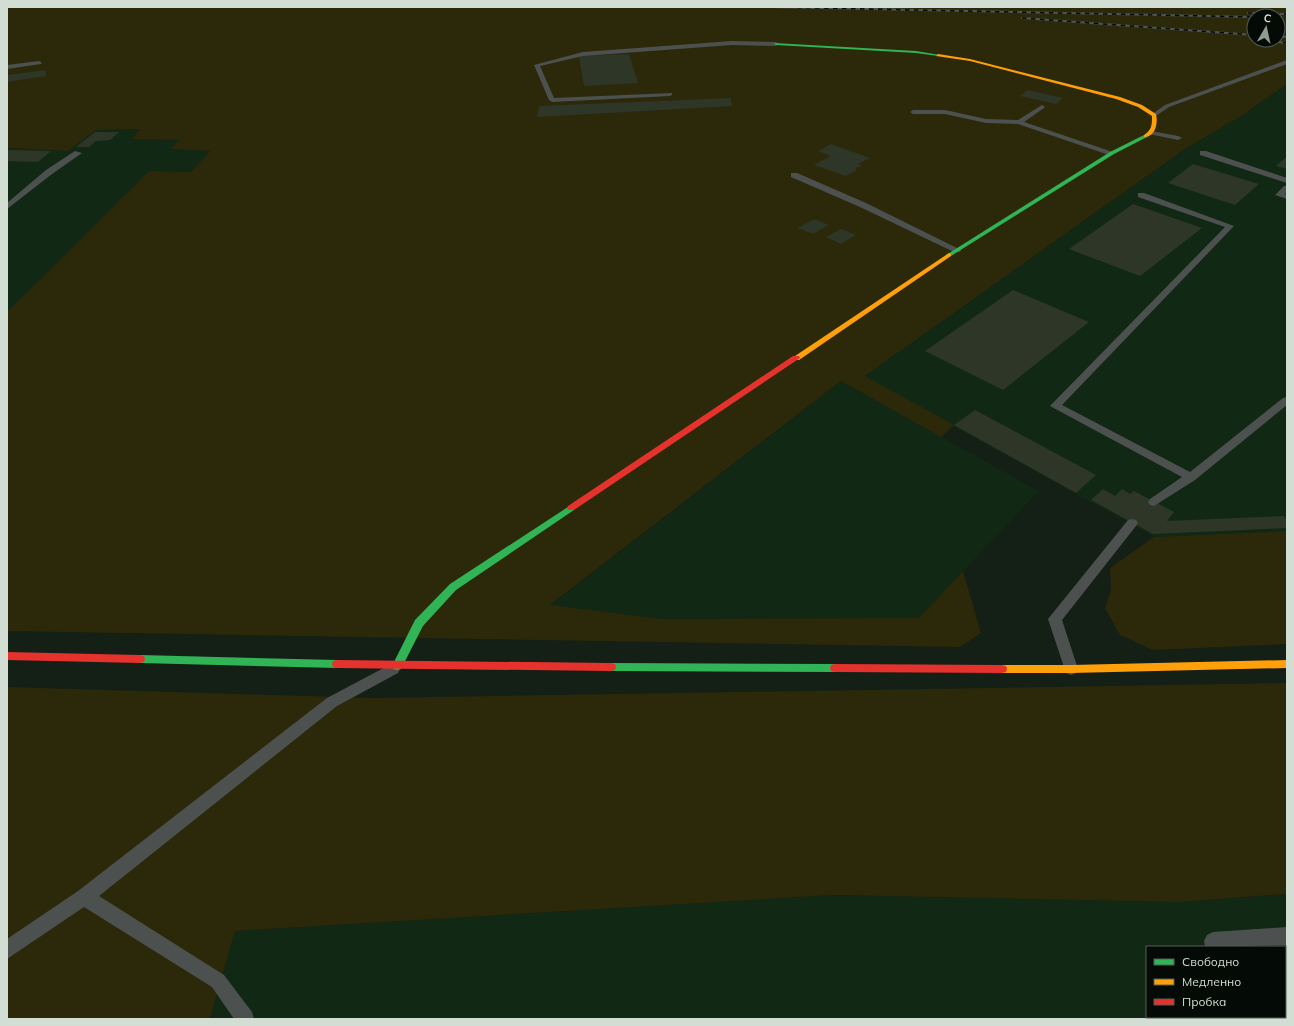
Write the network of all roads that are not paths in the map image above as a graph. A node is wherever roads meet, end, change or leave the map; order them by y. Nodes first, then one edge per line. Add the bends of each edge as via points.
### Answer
1 (776, 44) joint
2 (1287, 62) edge
3 (39, 63) dead end
4 (7, 67) edge
5 (670, 94) dead end
6 (1042, 107) dead end
7 (913, 112) dead end
8 (1154, 115) junction
9 (1019, 122) junction
10 (1151, 133) junction
11 (1178, 138) dead end
12 (78, 153) dead end
13 (1112, 153) junction
14 (1203, 153) dead end
15 (794, 175) dead end
16 (1287, 181) edge
17 (1287, 188) edge
18 (1141, 195) dead end
19 (1287, 197) edge
20 (7, 207) edge
21 (957, 250) junction
22 (1287, 400) edge
23 (1191, 477) junction
24 (1154, 502) dead end
25 (1132, 523) dead end
26 (7, 656) edge
27 (1287, 664) edge
28 (397, 666) junction
29 (1071, 669) junction
30 (84, 897) junction
31 (1287, 936) edge
32 (1214, 946) edge
33 (7, 950) edge
34 (245, 1019) edge

1 - 5 lane via 732,43 590,53 537,65 552,100
1 - 8 street via 916,52 970,60 1118,98 1140,106
2 - 8 lane via 1167,106
3 - 4 lane
6 - 9 lane
7 - 9 lane via 945,112 979,120
8 - 10 street via 1156,125
9 - 13 lane
10 - 11 lane
10 - 13 street
12 - 20 lane via 49,172
13 - 21 street
14 - 16 lane
15 - 21 lane
17 - 19 lane via 1279,195
18 - 23 lane via 1230,226 1055,406
21 - 28 street via 453,587 419,623
22 - 23 lane
23 - 24 lane
25 - 29 lane via 1055,619
26 - 28 street
27 - 29 street
28 - 29 street
28 - 30 lane via 332,702
30 - 33 lane
30 - 34 lane via 218,981
31 - 32 lane via 1213,941

